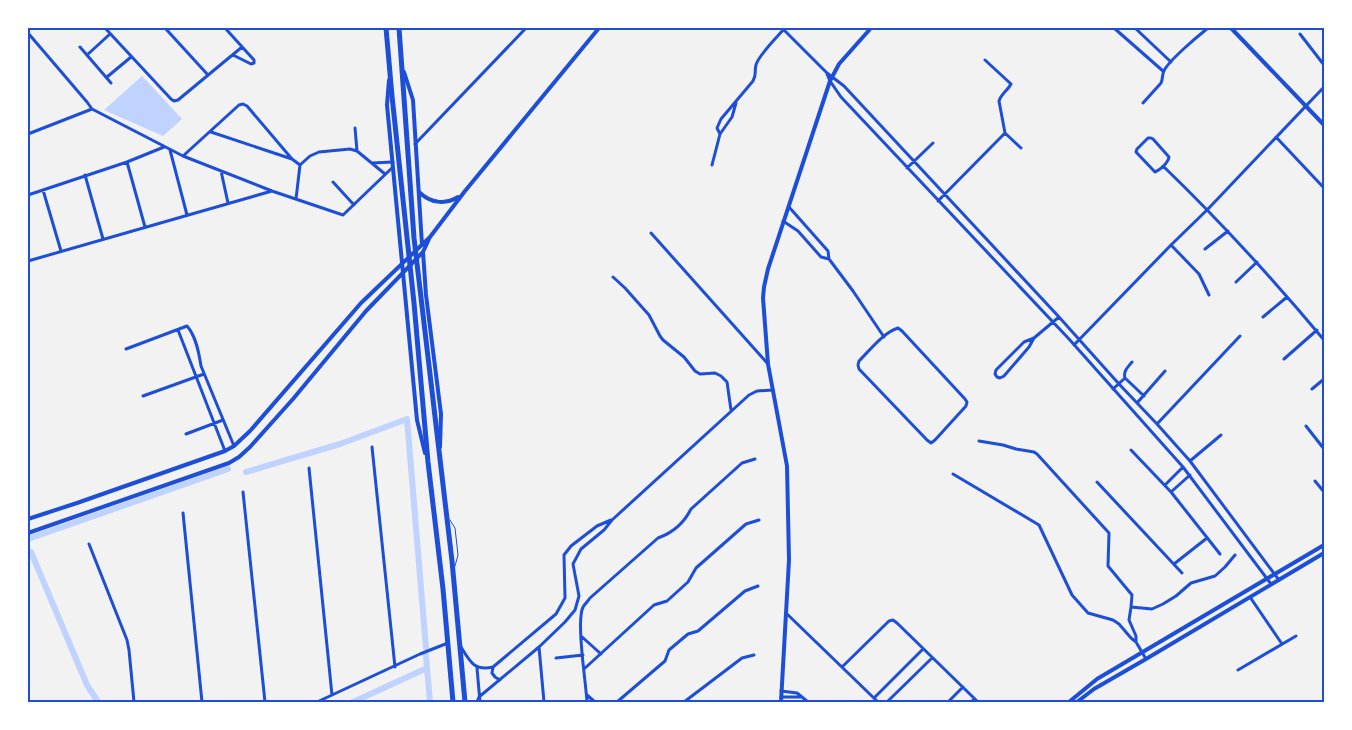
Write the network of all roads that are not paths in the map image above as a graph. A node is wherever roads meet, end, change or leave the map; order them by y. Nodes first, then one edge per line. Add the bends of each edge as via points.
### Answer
1 (105, 28) edge
2 (165, 28) edge
3 (225, 28) edge
4 (386, 28) edge
5 (399, 28) edge
6 (526, 28) edge
7 (599, 28) edge
8 (783, 28) edge
9 (870, 28) edge
10 (1114, 28) edge
11 (1135, 28) edge
12 (1208, 28) edge
13 (1231, 28) edge
14 (28, 33) edge
15 (110, 34) junction
16 (1300, 34) dead end
17 (80, 47) dead end
18 (242, 47) junction
19 (87, 55) junction
20 (233, 55) junction
21 (131, 56) junction
22 (986, 60) dead end
23 (1172, 62) junction
24 (390, 65) junction
25 (1324, 65) edge
26 (402, 66) junction
27 (1163, 71) junction
28 (208, 75) junction
29 (107, 78) junction
30 (831, 79) junction
31 (111, 83) dead end
32 (1324, 87) edge
33 (736, 102) junction
34 (1143, 103) dead end
35 (1306, 106) junction
36 (92, 109) junction
37 (1324, 125) edge
38 (355, 128) dead end
39 (210, 132) junction
40 (1005, 133) junction
41 (28, 134) edge
42 (720, 134) junction
43 (1276, 137) junction
44 (933, 143) dead end
45 (415, 144) junction
46 (165, 147) junction
47 (1021, 148) dead end
48 (170, 150) junction
49 (357, 151) junction
50 (183, 156) junction
51 (292, 159) junction
52 (914, 161) junction
53 (127, 162) junction
54 (372, 163) junction
55 (393, 164) junction
56 (300, 165) junction
57 (712, 165) dead end
58 (1163, 166) junction
59 (907, 168) junction
60 (221, 171) junction
61 (385, 174) junction
62 (85, 175) junction
63 (333, 182) dead end
64 (1324, 188) edge
65 (43, 190) junction
66 (272, 191) junction
67 (419, 192) junction
68 (462, 194) junction
69 (945, 194) junction
70 (28, 195) edge
71 (296, 199) junction
72 (938, 201) junction
73 (228, 204) junction
74 (354, 205) junction
75 (788, 206) junction
76 (1208, 209) junction
77 (187, 215) junction
78 (783, 221) junction
79 (145, 227) junction
80 (1228, 231) junction
81 (652, 233) dead end
82 (430, 237) junction
83 (103, 239) junction
84 (422, 244) junction
85 (1171, 245) junction
86 (1204, 249) dead end
87 (61, 251) junction
88 (423, 252) junction
89 (829, 259) junction
90 (28, 261) edge
91 (1257, 262) junction
92 (402, 263) junction
93 (403, 272) junction
94 (424, 274) junction
95 (613, 277) dead end
96 (1236, 282) dead end
97 (404, 286) junction
98 (1209, 294) dead end
99 (426, 295) junction
100 (1287, 297) junction
101 (406, 302) junction
102 (361, 303) junction
103 (366, 311) junction
104 (1059, 317) junction
105 (1263, 317) dead end
106 (1053, 322) junction
107 (178, 330) junction
108 (1316, 330) junction
109 (1240, 336) dead end
110 (884, 337) junction
111 (1034, 338) junction
112 (1080, 340) junction
113 (1324, 340) edge
114 (1074, 345) junction
115 (126, 349) dead end
116 (1284, 359) dead end
117 (1132, 362) dead end
118 (768, 364) junction
119 (1165, 371) dead end
120 (204, 374) junction
121 (196, 376) junction
122 (1125, 378) junction
123 (1324, 379) edge
124 (1119, 384) junction
125 (1113, 389) junction
126 (773, 390) junction
127 (1312, 390) dead end
128 (143, 396) dead end
129 (1144, 396) junction
130 (1137, 403) junction
131 (731, 410) junction
132 (223, 420) junction
133 (214, 423) junction
134 (1157, 424) junction
135 (1306, 426) dead end
136 (186, 434) dead end
137 (1221, 435) dead end
138 (979, 441) dead end
139 (234, 446) junction
140 (372, 448) dead end
141 (1324, 449) edge
142 (1131, 450) dead end
143 (225, 451) junction
144 (1182, 452) junction
145 (1175, 458) junction
146 (755, 459) dead end
147 (1190, 461) junction
148 (428, 462) junction
149 (440, 462) junction
150 (1183, 467) junction
151 (309, 468) dead end
152 (953, 474) dead end
153 (1190, 475) junction
154 (1314, 481) dead end
155 (1097, 482) dead end
156 (1165, 485) junction
157 (243, 492) dead end
158 (1171, 492) junction
159 (1324, 492) edge
160 (183, 513) dead end
161 (28, 519) edge
162 (612, 520) junction
163 (759, 520) dead end
164 (28, 533) edge
165 (1207, 538) junction
166 (89, 544) dead end
167 (1324, 545) edge
168 (1324, 553) edge
169 (1220, 554) dead end
170 (1234, 555) dead end
171 (1174, 564) junction
172 (1182, 573) dead end
173 (1274, 575) junction
174 (1268, 579) junction
175 (1278, 580) junction
176 (1271, 584) junction
177 (758, 586) dead end
178 (1250, 596) junction
179 (1132, 607) junction
180 (786, 614) junction
181 (581, 636) junction
182 (1296, 636) dead end
183 (1136, 642) junction
184 (448, 643) junction
185 (1282, 644) junction
186 (460, 645) junction
187 (538, 647) junction
188 (924, 649) junction
189 (1142, 653) junction
190 (601, 654) junction
191 (754, 654) dead end
192 (583, 655) junction
193 (556, 658) dead end
194 (932, 658) junction
195 (1146, 659) junction
196 (394, 667) junction
197 (494, 667) junction
198 (842, 667) junction
199 (478, 668) junction
200 (584, 669) junction
201 (1238, 670) dead end
202 (500, 680) junction
203 (963, 687) junction
204 (781, 691) junction
205 (332, 695) junction
206 (587, 695) junction
207 (479, 697) junction
208 (781, 697) junction
209 (803, 697) junction
210 (874, 698) junction
211 (974, 699) junction
212 (134, 702) edge
213 (202, 702) edge
214 (265, 702) edge
215 (317, 702) edge
216 (453, 702) edge
217 (465, 702) edge
218 (478, 702) edge
219 (544, 702) edge
220 (587, 702) edge
221 (595, 702) edge
222 (617, 702) edge
223 (684, 702) edge
224 (781, 702) edge
225 (808, 702) edge
226 (878, 702) edge
227 (887, 702) edge
228 (948, 702) edge
229 (970, 702) edge
230 (978, 702) edge
231 (1069, 702) edge
232 (1077, 702) edge

1 - 15 street
2 - 28 street
3 - 18 street
4 - 24 highway
5 - 26 highway
6 - 45 street
7 - 68 street
8 - 30 street
8 - 33 street via 760,57 753,82
9 - 30 street via 839,64
10 - 27 street
11 - 23 street
12 - 23 street
13 - 35 street
14 - 36 street
15 - 19 street
15 - 21 street
16 - 25 street
17 - 19 street
18 - 20 street
18 - 20 street via 254,63
19 - 29 street
20 - 28 street
21 - 28 street via 174,101
21 - 29 street
22 - 40 street via 1010,84 999,101
23 - 27 street
24 - 55 street via 387,106
24 - 148 highway
26 - 45 street via 413,100
26 - 149 highway via 414,238
27 - 34 street via 1161,83
29 - 31 street
30 - 52 street via 844,86
30 - 59 street via 841,97
30 - 75 street
32 - 35 street
33 - 42 street via 732,117
33 - 42 street via 721,119
35 - 37 street
35 - 43 street
36 - 41 street
36 - 46 street
38 - 49 street
39 - 50 street
39 - 51 street
39 - 51 street via 243,104
40 - 47 street
40 - 69 street
42 - 57 street
43 - 64 street
43 - 76 street
44 - 52 street
45 - 67 street
46 - 48 street
46 - 53 street
48 - 50 street
48 - 77 street
49 - 54 street
49 - 56 street via 319,152
50 - 60 street
51 - 56 street
52 - 59 street
52 - 69 street
53 - 62 street
53 - 79 street
54 - 55 street
54 - 61 street
55 - 61 street
55 - 92 street
56 - 71 street
58 - 58 street via 1169,157 1153,139 1148,138 1137,149 1137,155 1155,172
58 - 76 street
59 - 72 street
60 - 66 street
60 - 73 street
61 - 74 street
62 - 65 street
62 - 83 street
63 - 74 street
65 - 70 street
65 - 87 street
66 - 71 street
66 - 73 street
67 - 68 street via 439,202 453,200
67 - 84 street
68 - 82 street
69 - 72 street
69 - 104 street
71 - 74 street via 339,215
72 - 106 street
73 - 77 street
75 - 78 street
75 - 89 street via 828,251
76 - 80 street
76 - 85 street
77 - 79 street
78 - 89 street via 798,231 822,257
78 - 118 street via 764,288
79 - 83 street
80 - 86 street
80 - 91 street
81 - 118 street
82 - 84 street
82 - 88 street
83 - 87 street
84 - 88 street
84 - 92 street
85 - 98 street via 1199,274
85 - 112 street
87 - 90 street
88 - 93 street
88 - 94 street
89 - 110 street
91 - 96 street
91 - 100 street
92 - 93 street
92 - 102 street
93 - 97 street
93 - 103 street
94 - 97 street via 415,284
94 - 99 street
95 - 131 street via 649,315 660,336 695,372 722,376 727,382
97 - 101 street
99 - 101 street via 418,291
99 - 149 street via 441,414
100 - 105 street
100 - 108 street
101 - 148 street via 417,420
102 - 103 street
102 - 139 street
103 - 164 street via 293,399 238,457
104 - 106 street
104 - 112 street
106 - 111 street
106 - 114 street
107 - 115 street
107 - 120 street via 188,326
107 - 121 street
108 - 113 street
108 - 116 street
109 - 134 street
110 - 110 street via 860,361 859,370 931,442 967,402 902,331 894,329
111 - 111 street via 1024,342 996,370 997,377 1004,376
112 - 114 street
112 - 124 street
114 - 125 street
117 - 122 street via 1125,370
118 - 126 street
119 - 129 street
120 - 121 street
120 - 132 street
121 - 128 street
121 - 133 street
122 - 124 street
122 - 129 street
123 - 127 street
124 - 125 street
124 - 130 street
125 - 145 street
126 - 131 street via 757,391
126 - 180 street via 786,466 789,555
129 - 130 street
130 - 134 street
131 - 162 street
132 - 133 street
132 - 139 street
133 - 136 street
133 - 143 street
134 - 144 street
135 - 141 street
137 - 147 street
138 - 179 street via 1037,454 1108,532 1109,567 1132,595
139 - 143 street
140 - 196 street
142 - 156 street
143 - 161 street
144 - 145 street
144 - 147 street
145 - 150 street
146 - 181 street via 742,463 691,509 669,534 658,538 590,598 583,607
147 - 173 street
148 - 184 highway
149 - 186 highway
150 - 153 street
150 - 156 street
151 - 205 street
152 - 183 street via 1039,525 1072,596 1091,614 1116,622
153 - 158 street
153 - 174 street
154 - 159 street
155 - 171 street
156 - 158 street
157 - 214 street
158 - 165 street
160 - 213 street
162 - 187 street via 581,549 573,564 578,596 575,610
162 - 197 street via 597,526 571,546 564,555 565,598 556,614
163 - 190 street via 746,524 696,568 688,582 674,595 654,605
165 - 169 street
165 - 171 street
166 - 212 street via 130,650
167 - 173 street
168 - 175 street
170 - 179 street via 1215,576 1191,583 1158,607
171 - 172 street
173 - 174 street
173 - 175 street
174 - 176 street
174 - 189 street
175 - 176 street
176 - 178 street
177 - 222 street via 745,591 698,631 688,634 669,650 665,661
178 - 185 street
178 - 195 street
179 - 183 street via 1129,620
180 - 198 street
180 - 204 street
181 - 190 street
181 - 192 street
182 - 185 street
183 - 189 street
184 - 196 street
184 - 216 highway
185 - 201 street
186 - 199 street
186 - 217 highway
187 - 202 street
187 - 219 street
188 - 194 street
188 - 198 street via 892,620
188 - 210 street
189 - 195 street
189 - 231 street via 1098,679
190 - 200 street
191 - 223 street via 742,658
192 - 193 street
192 - 200 street
194 - 203 street
194 - 227 street
195 - 232 street
196 - 205 street
197 - 199 street
197 - 202 street via 492,673
198 - 210 street
199 - 207 street
200 - 206 street
202 - 207 street
203 - 211 street
203 - 228 street
204 - 208 street
204 - 209 street via 797,692
205 - 215 street
206 - 220 street
206 - 221 street
207 - 218 street
208 - 209 street
208 - 224 street
209 - 225 street
210 - 226 street
211 - 229 street
211 - 230 street

